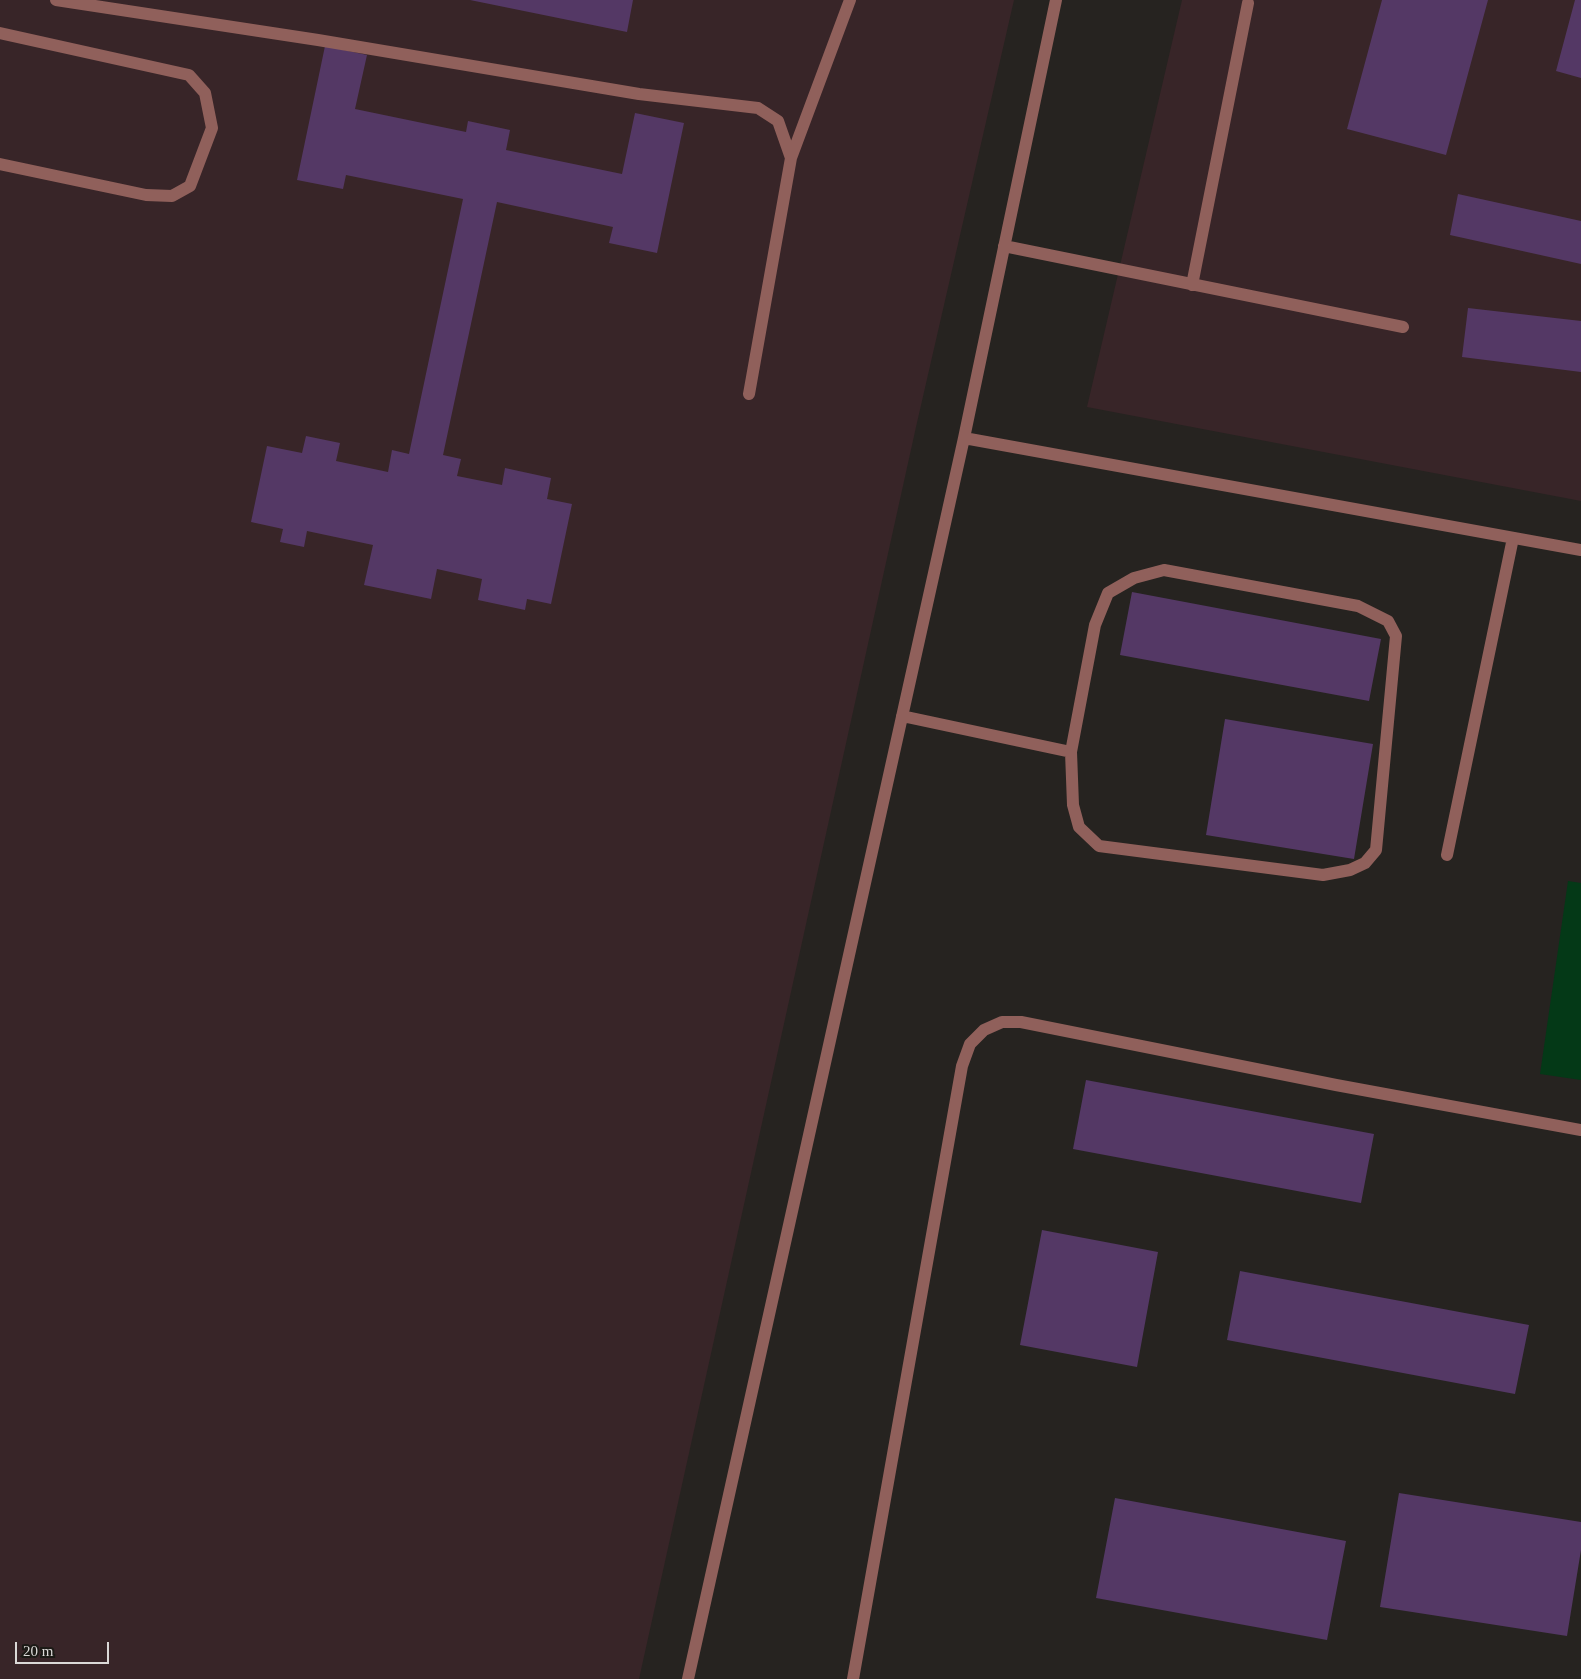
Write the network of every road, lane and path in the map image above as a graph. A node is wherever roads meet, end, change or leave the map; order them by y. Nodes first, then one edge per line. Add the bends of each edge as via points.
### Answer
1 (56, 0) edge
2 (850, 0) edge
3 (1056, 0) edge
4 (1248, 3) dead end
5 (0, 33) edge
6 (791, 158) junction
7 (0, 164) edge
8 (1004, 246) junction
9 (1192, 284) junction
10 (1403, 327) dead end
11 (749, 394) dead end
12 (964, 438) junction
13 (1513, 538) junction
14 (1581, 550) edge
15 (902, 716) junction
16 (1071, 752) junction
17 (1447, 856) dead end
18 (1581, 1130) edge
19 (688, 1679) edge
20 (853, 1679) edge

1 - 6 street via 639,94 758,108 778,121
2 - 6 street
3 - 8 street
4 - 9 street
5 - 7 street via 189,75 205,93 212,128 190,186 172,196 146,195
6 - 11 street
8 - 9 street
8 - 12 street
9 - 10 street
12 - 13 street
12 - 15 street
13 - 14 street
13 - 17 street
15 - 16 street
15 - 19 street
16 - 16 street via 1095,625 1108,593 1134,578 1164,570 1358,606 1388,620 1396,636 1376,850 1365,863 1350,870 1323,875 1099,846 1079,827 1073,805
18 - 20 street via 1021,1022 1002,1022 984,1030 970,1044 962,1066

